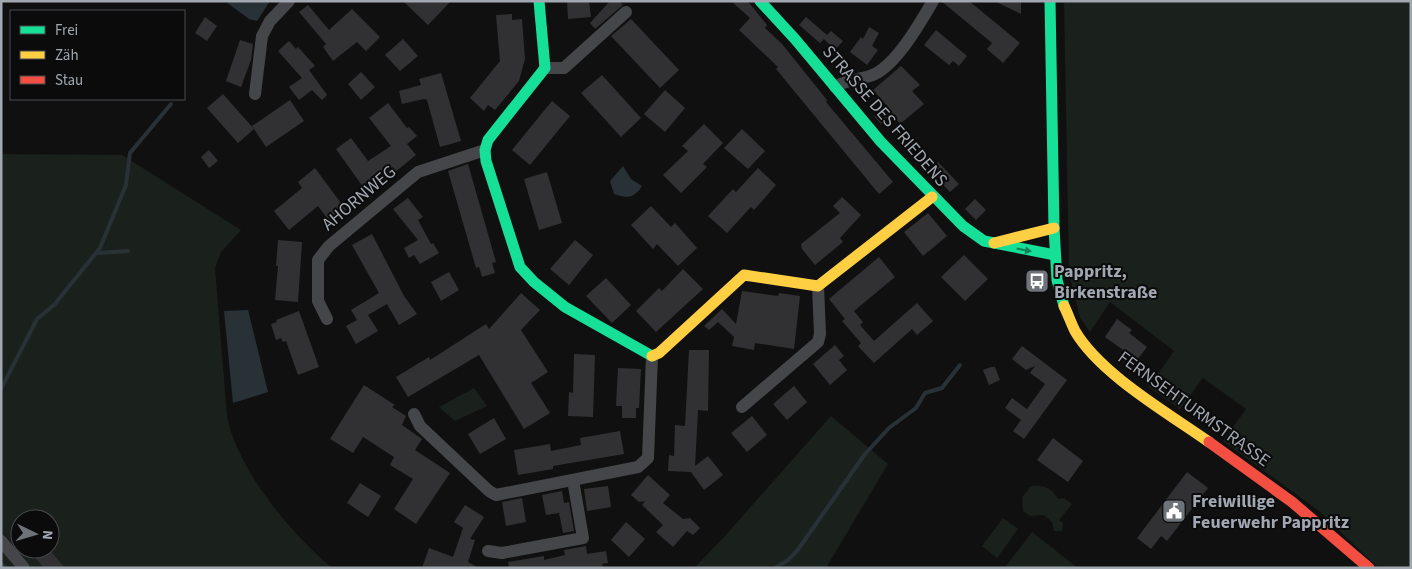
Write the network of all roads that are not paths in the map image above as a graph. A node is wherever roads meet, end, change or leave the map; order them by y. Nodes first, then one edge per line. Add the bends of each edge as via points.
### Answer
1 (289, 1) edge
2 (539, 1) edge
3 (760, 1) edge
4 (932, 1) edge
5 (1050, 1) edge
6 (626, 12) dead end
7 (545, 68) junction
8 (835, 87) junction
9 (255, 94) dead end
10 (485, 150) junction
11 (932, 197) junction
12 (1054, 228) junction
13 (992, 243) junction
14 (1055, 255) junction
15 (818, 286) junction
16 (327, 319) dead end
17 (652, 356) junction
18 (742, 406) dead end
19 (414, 414) dead end
20 (573, 480) junction
21 (1, 541) edge
22 (488, 551) dead end
23 (24, 568) edge
24 (1369, 568) edge

1 - 9 street via 270,21 262,36
2 - 7 street
3 - 8 street, STRASSE DES FRIEDENS
4 - 8 street via 888,64 877,73
5 - 12 street, FERNSEHTURMSTRASSE
6 - 7 street via 564,68
7 - 10 street via 488,140
8 - 11 street, STRASSE DES FRIEDENS
10 - 16 street, AHORNWEG via 418,172 329,246 318,260 318,301
10 - 17 street via 520,267 577,317
11 - 13 street, STRASSE DES FRIEDENS via 963,226
11 - 15 street
12 - 13 street
12 - 14 street, FERNSEHTURMSTRASSE
13 -> 14 street, STRASSE DES FRIEDENS
14 - 24 street, FERNSEHTURMSTRASSE via 1061,298 1076,330 1092,353 1115,375 1292,502
15 - 17 street via 744,274
15 - 18 street via 818,342
17 - 20 street via 648,458 638,467
19 - 20 street via 420,426 488,492 496,494
20 - 22 street via 583,538 502,553
21 - 23 street

